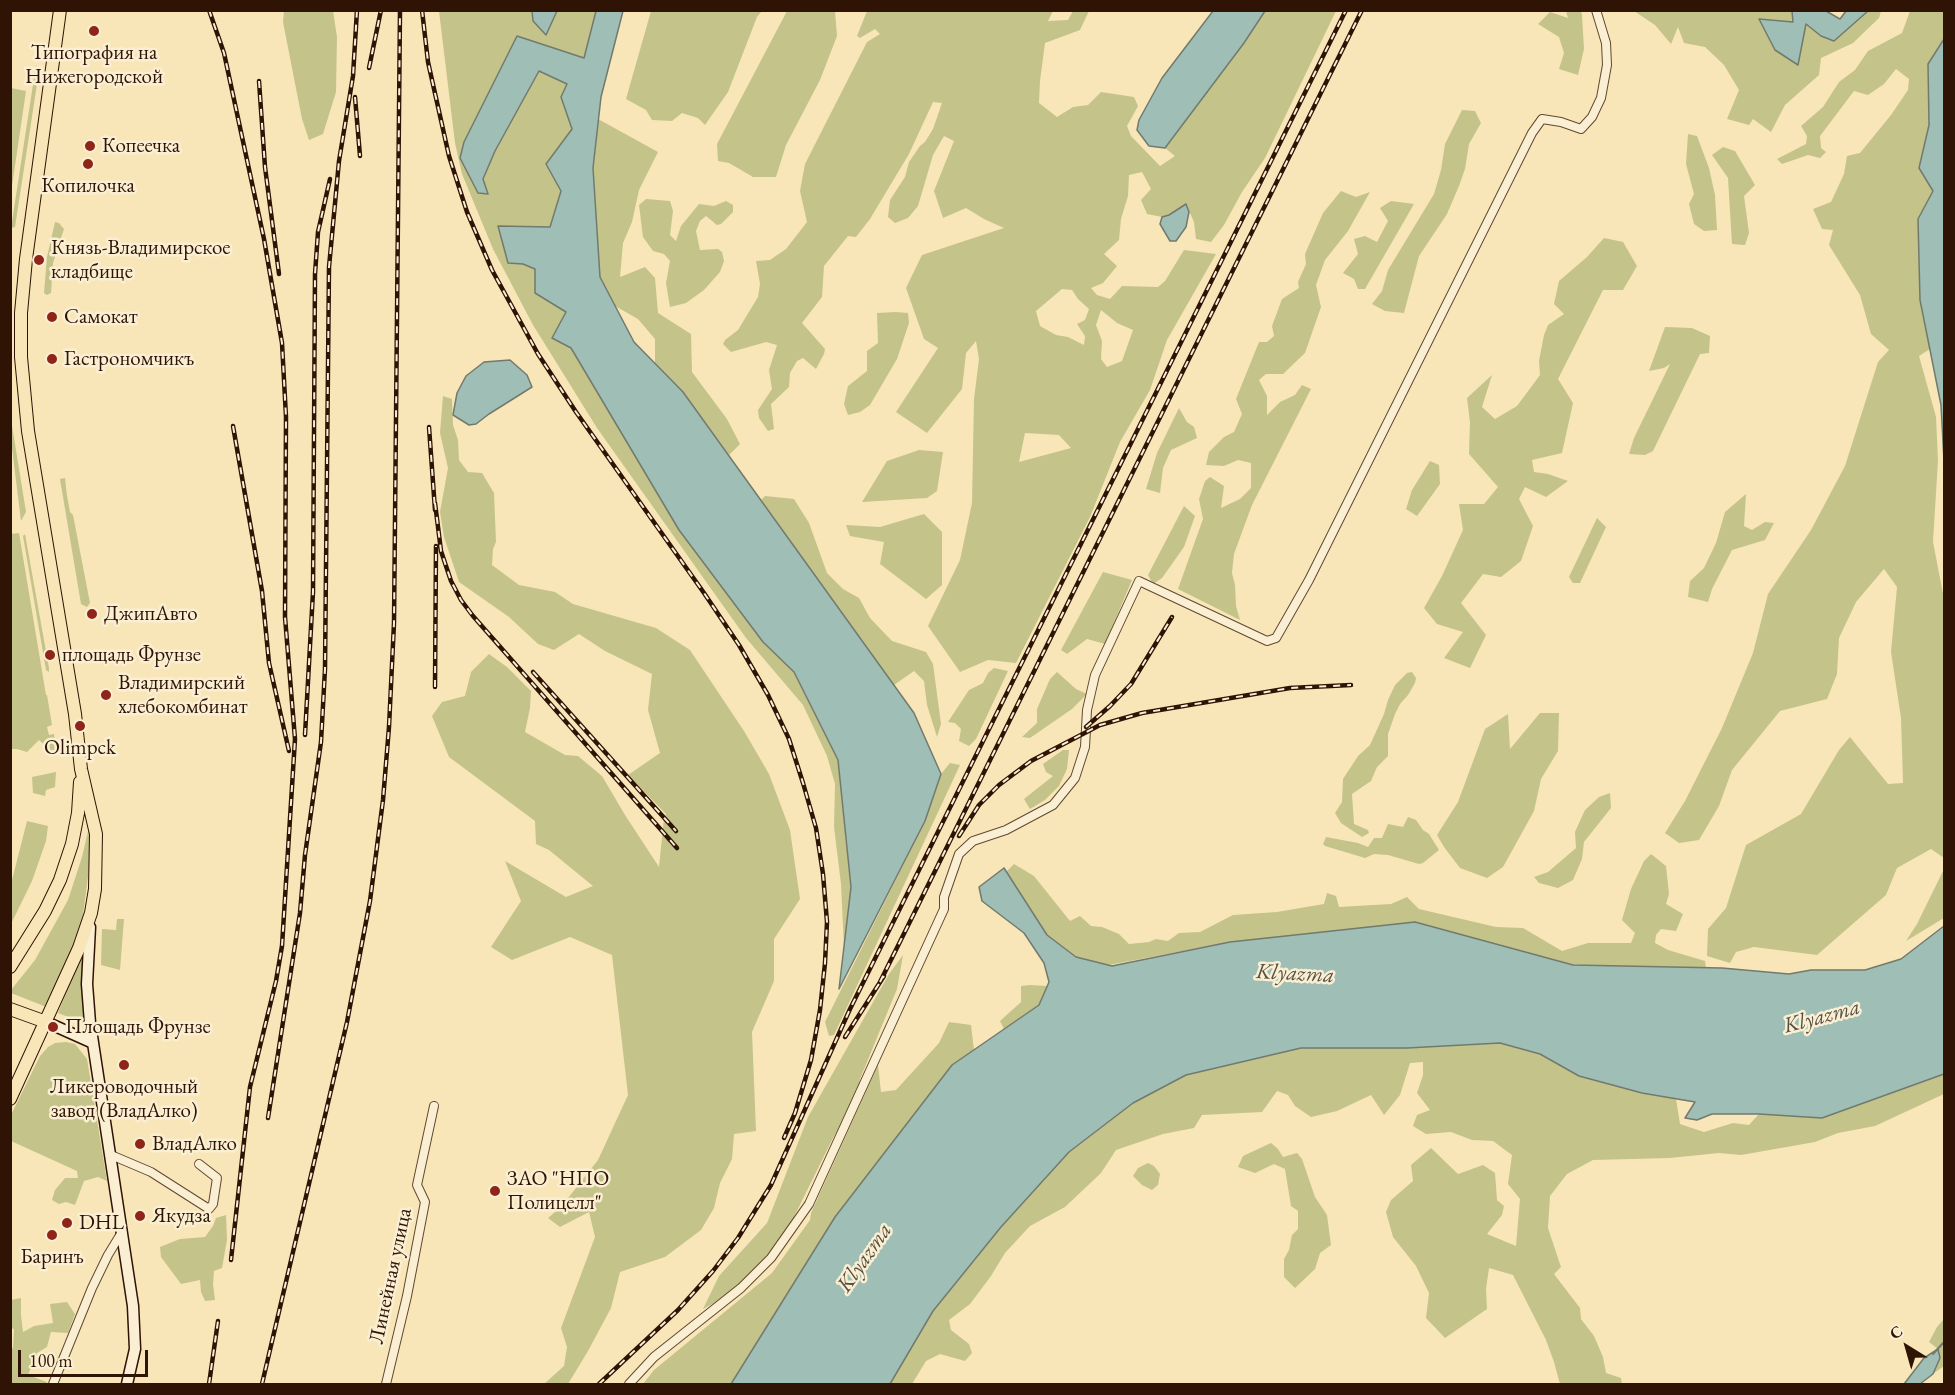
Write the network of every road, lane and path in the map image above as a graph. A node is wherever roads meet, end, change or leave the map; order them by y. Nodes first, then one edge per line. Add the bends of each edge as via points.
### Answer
1 (60, 10) edge
2 (1596, 10) edge
3 (81, 769) junction
4 (91, 913) junction
5 (10, 967) edge
6 (10, 1009) edge
7 (46, 1022) junction
8 (93, 1043) junction
9 (10, 1099) edge
10 (434, 1106) dead end
11 (111, 1155) junction
12 (199, 1164) dead end
13 (123, 1232) junction
14 (53, 1384) edge
15 (127, 1384) edge
16 (386, 1384) edge
17 (628, 1384) edge

1 - 3 main road via 26,259 21,357 28,431
2 - 17 street via 1606,43 1607,65 1601,98 1592,117 1581,129 1542,119 1532,133 1314,570 1276,638 1267,641 1139,581 1095,675 1087,710 1085,747 1075,778 1053,805 1006,830 973,841 959,854 944,897 944,909 809,1204 771,1258 741,1288 654,1357
3 - 4 main road via 96,834
3 - 5 main road via 78,813 60,880
4 - 7 main road
4 - 8 main road via 87,984
6 - 7 main road
7 - 8 main road
7 - 9 main road
8 - 11 main road
10 - 16 street, Линейная улица via 417,1185 425,1202
11 - 12 street via 151,1172 209,1209 217,1178
11 - 13 main road
13 - 14 street via 92,1288
13 - 15 main road via 135,1335

